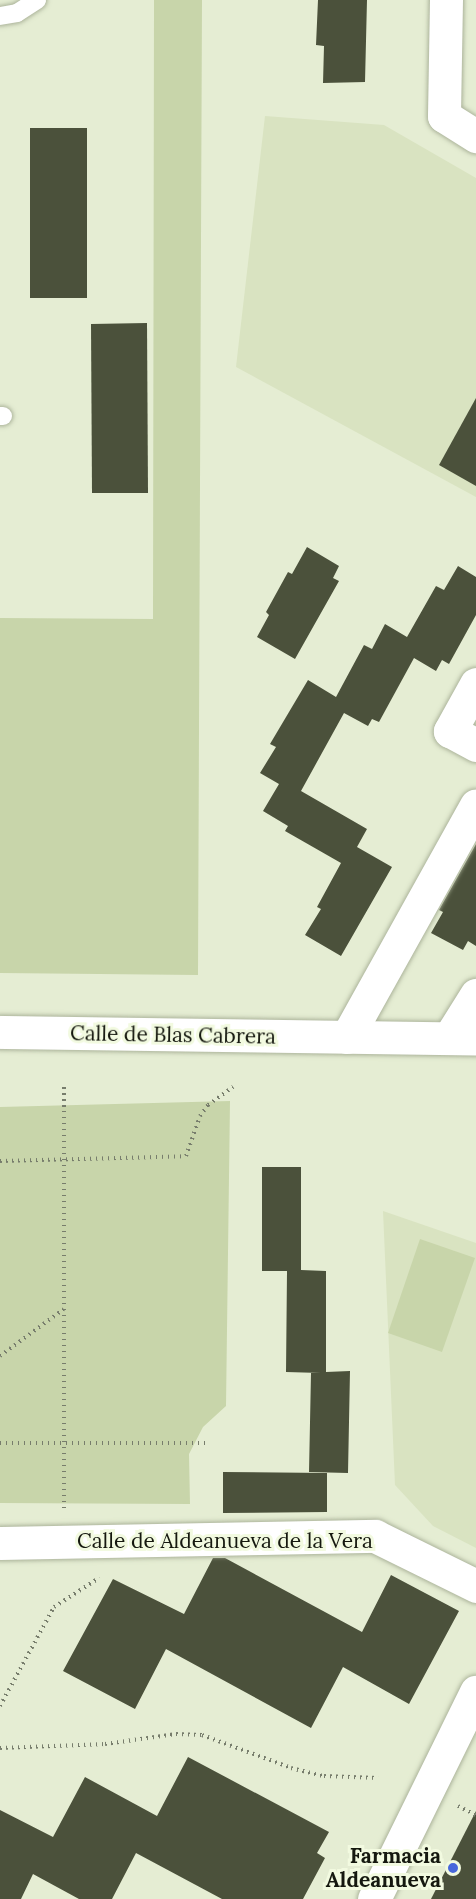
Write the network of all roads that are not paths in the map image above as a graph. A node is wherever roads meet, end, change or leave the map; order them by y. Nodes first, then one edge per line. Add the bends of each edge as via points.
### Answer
1 (37, 0) edge
2 (446, 0) edge
3 (0, 16) edge
4 (476, 136) edge
5 (476, 684) edge
6 (476, 745) edge
7 (476, 805) edge
8 (476, 995) edge
9 (0, 1032) edge
10 (347, 1037) junction
11 (466, 1041) edge
12 (0, 1543) edge
13 (476, 1586) edge
14 (476, 1692) edge
15 (374, 1899) edge

1 - 3 lane via 17,13
2 - 4 street via 444,116
5 - 6 street via 450,731
7 - 10 street
8 - 11 street, Calle de Blas Cabrera
9 - 10 street, Calle de Blas Cabrera
10 - 11 street, Calle de Blas Cabrera
12 - 13 street, Calle de Aldeanueva de la Vera via 375,1536
14 - 15 street

